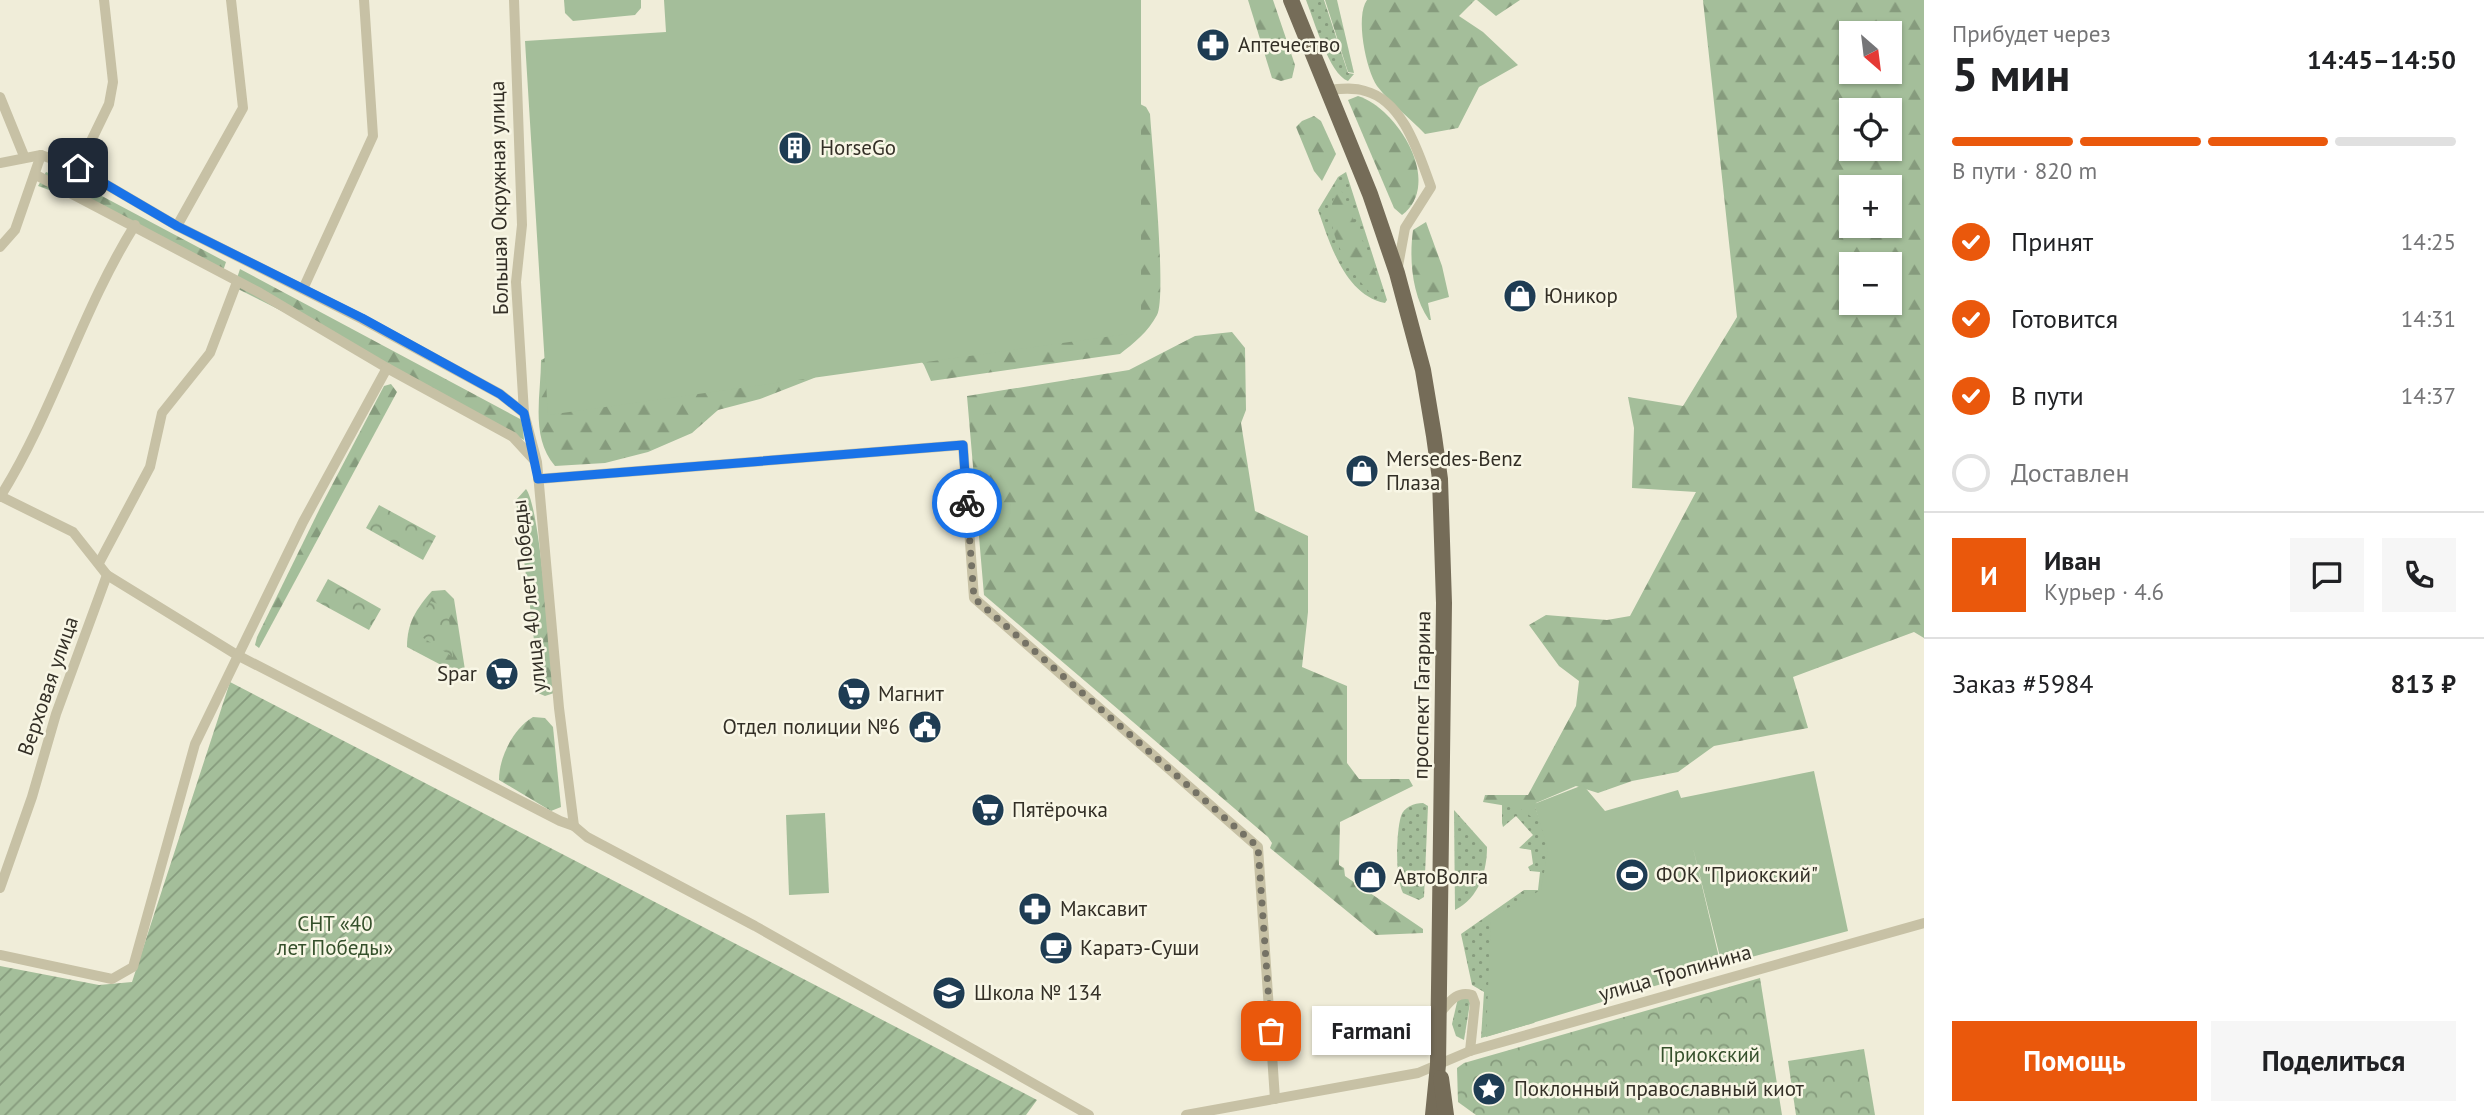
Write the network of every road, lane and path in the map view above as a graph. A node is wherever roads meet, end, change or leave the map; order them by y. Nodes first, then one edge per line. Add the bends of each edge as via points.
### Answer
1 (104, 0) edge
2 (231, 0) edge
3 (364, 0) edge
4 (514, 0) edge
5 (1291, 0) edge
6 (1327, 90) junction
7 (0, 97) edge
8 (41, 155) junction
9 (24, 156) junction
10 (0, 163) edge
11 (78, 168) junction
12 (36, 175) junction
13 (135, 225) junction
14 (177, 226) junction
15 (0, 247) edge
16 (1397, 273) junction
17 (237, 282) junction
18 (303, 289) junction
19 (387, 368) junction
20 (524, 413) junction
21 (537, 462) junction
22 (538, 479) junction
23 (0, 496) edge
24 (99, 563) junction
25 (107, 575) junction
26 (237, 655) junction
27 (574, 826) junction
28 (0, 888) edge
29 (1924, 923) edge
30 (0, 955) edge
31 (1439, 1014) junction
32 (1471, 1051) junction
33 (1438, 1065) junction
34 (1276, 1099) junction
35 (1089, 1115) edge
36 (1186, 1115) edge
37 (1433, 1115) edge
38 (1446, 1115) edge

1 - 11 street via 113,82 109,104
2 - 14 street via 243,108
3 - 18 street via 373,136
4 - 20 street, Большая Окружная улица via 522,225 516,282
5 - 6 main road, проспект Гагарина
6 - 16 main road, проспект Гагарина
6 - 16 street via 1376,95 1397,116 1415,146 1431,187 1405,228
7 - 9 street
8 - 9 street
8 - 11 street
8 - 12 street
9 - 10 street
11 - 14 street
12 - 13 street
12 - 15 street via 15,230
13 - 17 street
13 - 23 street via 109,267 23,460
14 - 18 street
16 - 31 main road, проспект Гагарина via 1426,383 1441,492 1444,663
17 - 19 street
17 - 24 street via 210,353 162,414 150,467
18 - 20 street via 500,394
19 - 21 street via 513,437
19 - 26 street
20 - 21 street, Большая Окружная улица
21 - 22 street, Большая Окружная улица
22 - 27 street, улица 40 лет Победы
22 - 34 street, улица 40 лет Победы via 963,445 974,598 1258,847
23 - 24 street via 73,532
24 - 25 street
25 - 26 street
25 - 28 street, Верховая улица
26 - 27 street
26 - 30 street via 195,744 133,967 111,979
27 - 35 street
29 - 32 street, улица Тропинина
31 - 32 street via 1457,995 1472,995
31 - 33 main road, проспект Гагарина
32 - 33 street, улица Тропинина
33 - 34 street, улица Тропинина via 1418,1073
33 - 37 main road, проспект Гагарина
33 - 38 main road, проспект Гагарина
34 - 36 street, улица Тропинина

